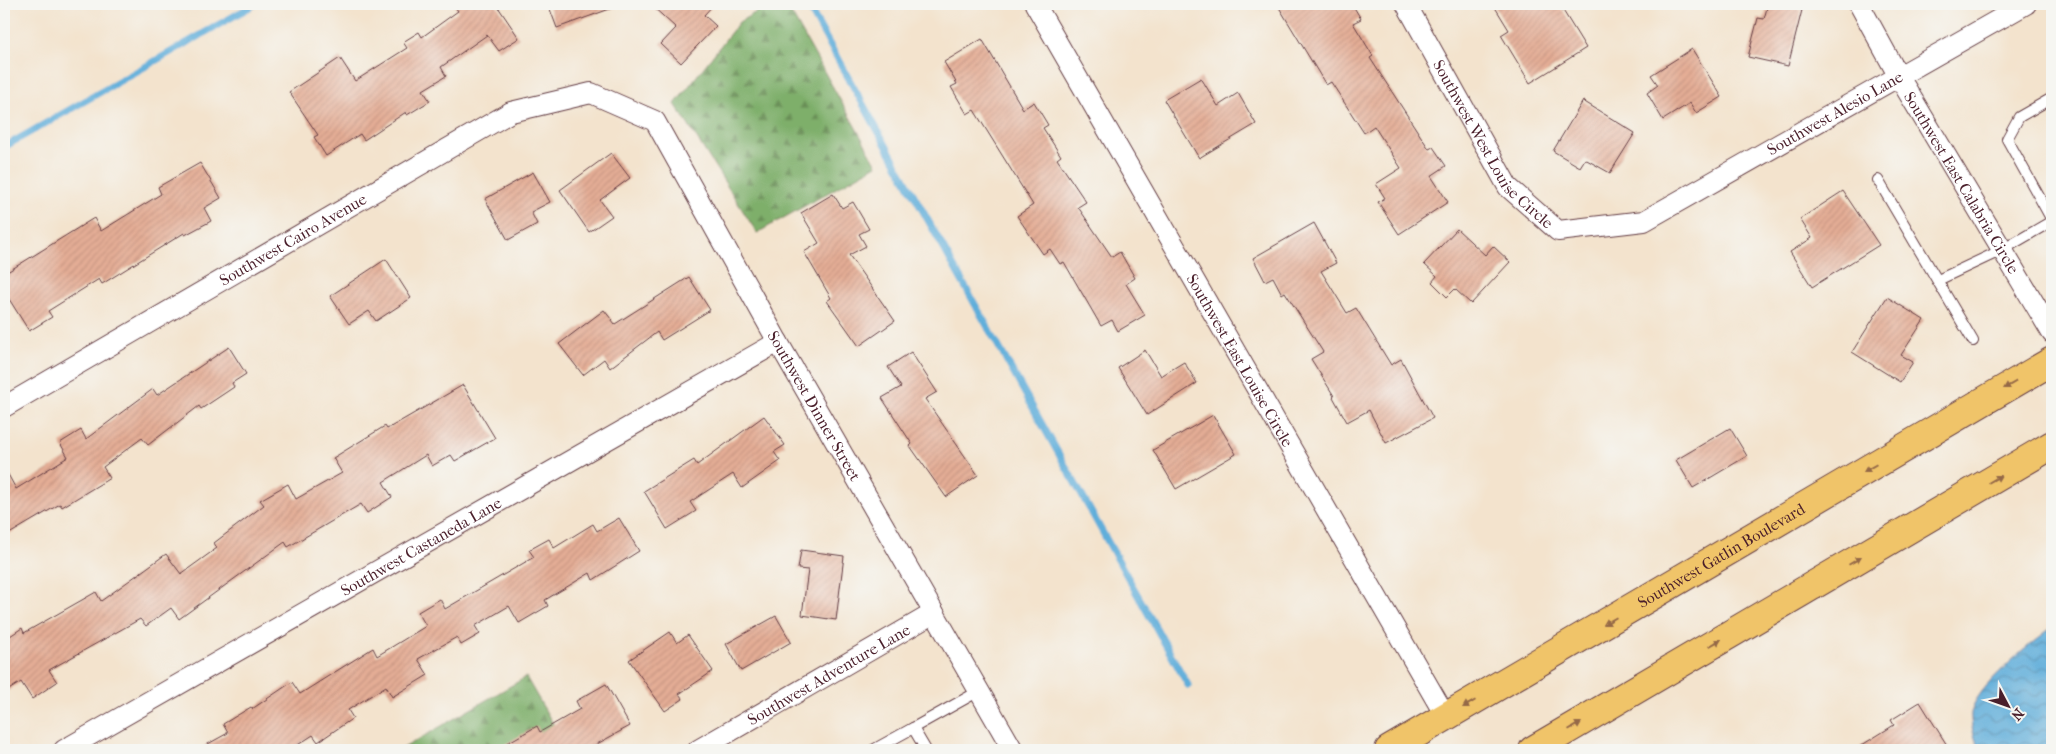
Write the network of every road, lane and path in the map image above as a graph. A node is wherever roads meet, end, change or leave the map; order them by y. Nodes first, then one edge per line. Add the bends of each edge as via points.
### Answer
1 (1035, 4) edge
2 (1406, 4) edge
3 (1858, 4) edge
4 (2026, 4) edge
5 (1898, 76) junction
6 (590, 93) joint
7 (2052, 98) edge
8 (1878, 180) dead end
9 (2052, 220) edge
10 (1644, 221) joint
11 (2002, 250) junction
12 (1938, 280) junction
13 (2052, 333) edge
14 (1973, 341) dead end
15 (778, 342) junction
16 (2052, 360) edge
17 (4, 407) edge
18 (2052, 445) edge
19 (934, 613) junction
20 (979, 691) junction
21 (1446, 717) junction
22 (913, 728) junction
23 (64, 750) edge
24 (698, 750) edge
25 (873, 750) edge
26 (926, 750) edge
27 (1013, 750) edge
28 (1389, 750) edge
29 (1533, 750) edge

1 - 21 street, Southwest East Louise Circle
2 - 10 street, Southwest West Louise Circle via 1508,187 1558,231
3 - 5 street, Southwest East Calabria Circle
4 - 5 street, Southwest Alesio Lane
5 - 10 street, Southwest Alesio Lane
5 - 11 street, Southwest East Calabria Circle
6 - 15 street, Southwest Dinner Street via 655,121
6 - 17 street, Southwest Cairo Avenue via 511,112
7 - 9 lane via 2020,117 2007,139
8 - 12 lane
9 - 11 lane
11 - 12 lane
11 - 13 street, Southwest East Calabria Circle
12 - 14 lane
15 - 19 street, Southwest Dinner Street
15 - 23 street, Southwest Castaneda Lane
16 -> 21 main road, Southwest Gatlin Boulevard
29 -> 18 main road
19 - 20 street, Southwest Dinner Street
19 - 24 street, Southwest Adventure Lane
20 - 22 lane
20 - 27 street, Southwest Dinner Street
21 - 28 main road, Southwest Gatlin Boulevard
22 - 25 lane
22 - 26 lane

